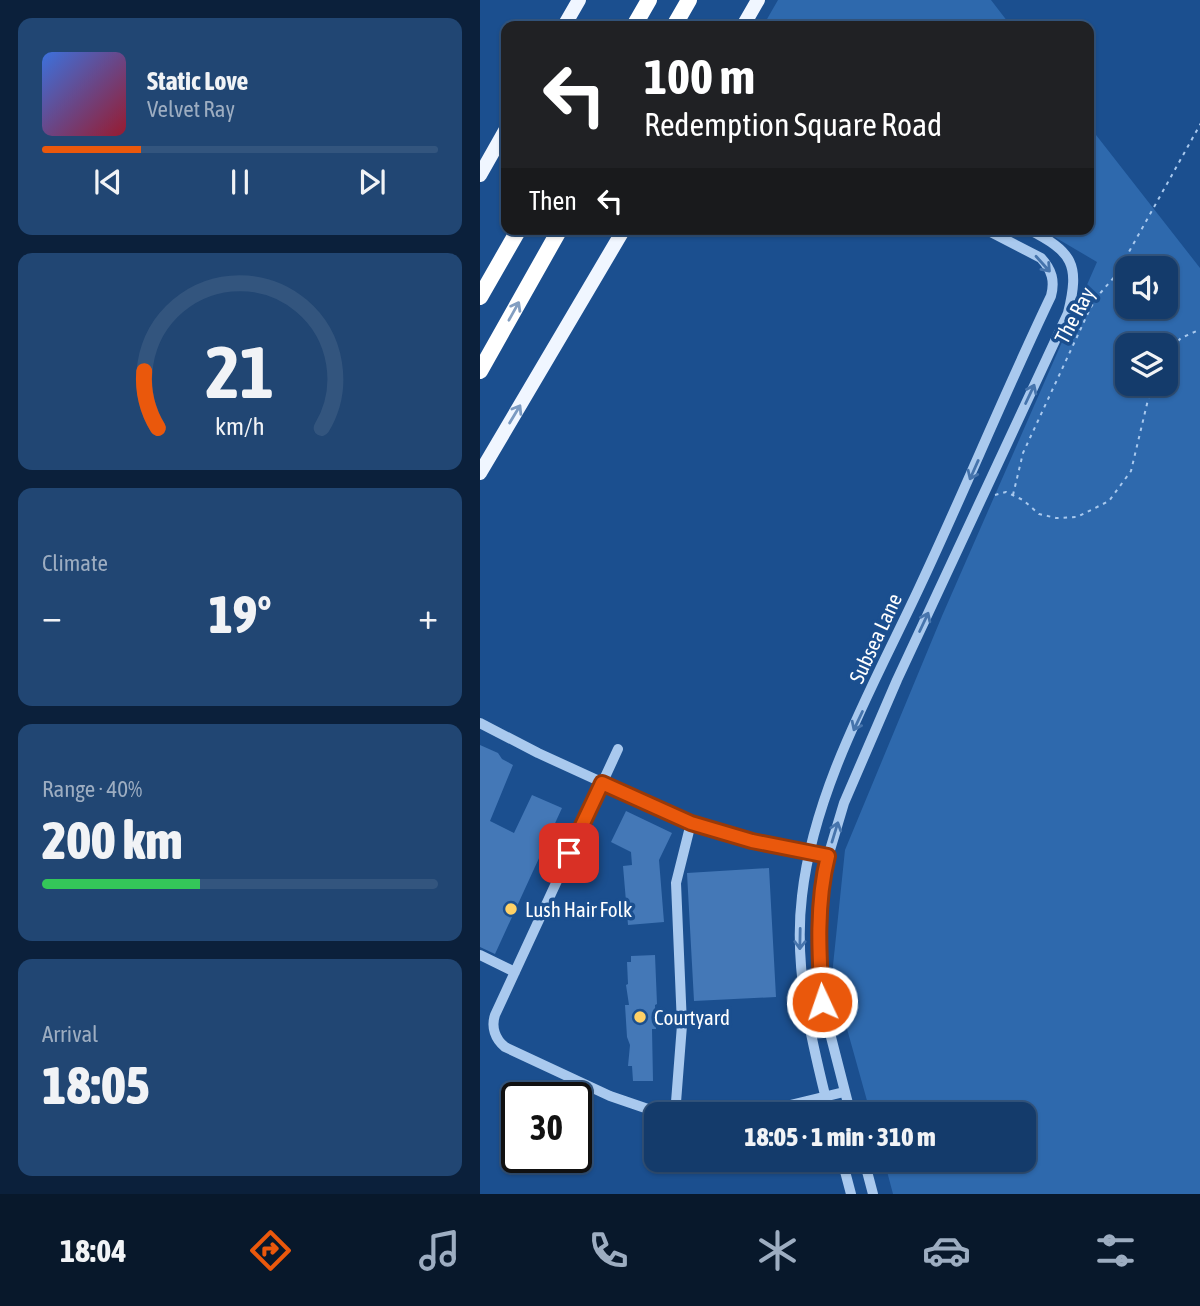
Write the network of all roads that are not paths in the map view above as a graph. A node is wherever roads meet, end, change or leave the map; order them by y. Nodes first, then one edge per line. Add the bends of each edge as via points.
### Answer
1 (579, 0) edge
2 (649, 0) edge
3 (689, 0) edge
4 (758, 0) edge
5 (567, 21) edge
6 (637, 21) edge
7 (677, 21) edge
8 (746, 21) edge
9 (501, 138) edge
10 (480, 175) edge
11 (516, 235) edge
12 (557, 235) edge
13 (620, 235) edge
14 (996, 235) edge
15 (1039, 235) edge
16 (480, 297) edge
17 (480, 371) edge
18 (480, 473) edge
19 (480, 723) edge
20 (618, 749) dead end
21 (602, 783) junction
22 (691, 823) junction
23 (810, 853) junction
24 (828, 856) junction
25 (480, 955) edge
26 (515, 972) junction
27 (844, 1092) junction
28 (826, 1097) junction
29 (677, 1102) edge
30 (804, 1102) edge
31 (827, 1102) edge
32 (847, 1102) edge
33 (644, 1107) edge
34 (845, 1172) edge
35 (867, 1172) edge
36 (851, 1194) edge
37 (873, 1194) edge

1 - 5 main road
2 - 6 highway
3 - 7 highway
4 - 8 main road
9 - 10 main road
11 - 16 highway
17 -> 12 highway
18 -> 13 main road
14 -> 23 street, Subsea Lane via 1047,265 1054,285 1051,296 826,789
24 -> 15 street, Subsea Lane via 844,803 897,680 1068,313 1075,284 1072,267 1065,253
19 - 21 street
20 - 21 street
21 - 22 street
21 - 26 street
22 - 23 street
22 - 29 street via 676,883 682,1025
23 - 24 street
23 -> 28 street, Subsea Lane via 799,946 805,1005
24 - 27 street, Subsea Lane via 818,950 822,1002
25 - 26 street
26 - 33 street via 494,1019 495,1034 505,1047 590,1088
27 - 28 street
27 - 32 street, Subsea Lane
28 - 30 street
28 - 31 street, Subsea Lane
34 - 36 street
35 - 37 street

